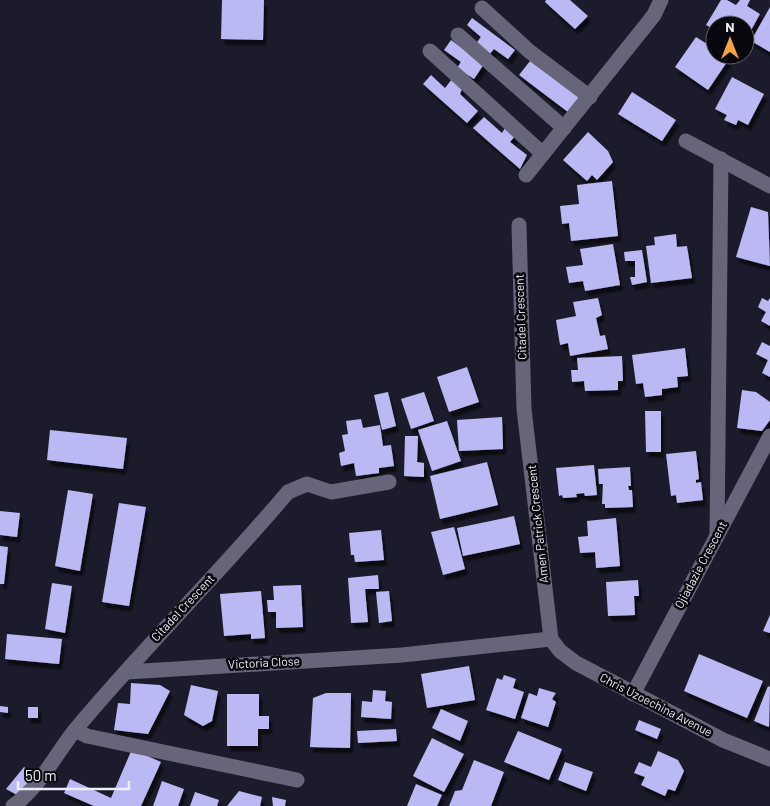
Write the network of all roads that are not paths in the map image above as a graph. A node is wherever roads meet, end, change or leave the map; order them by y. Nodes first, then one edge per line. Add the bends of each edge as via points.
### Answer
1 (661, 0) edge
2 (482, 8) dead end
3 (458, 35) dead end
4 (430, 51) dead end
5 (590, 97) junction
6 (564, 128) junction
7 (686, 142) dead end
8 (543, 154) junction
9 (721, 160) junction
10 (526, 175) dead end
11 (770, 186) edge
12 (518, 225) dead end
13 (524, 409) joint
14 (770, 436) edge
15 (389, 482) dead end
16 (717, 536) junction
17 (551, 639) junction
18 (127, 672) junction
19 (633, 694) junction
20 (75, 730) junction
21 (770, 759) edge
22 (297, 780) dead end
23 (13, 806) edge

1 - 5 street via 654,15
2 - 5 street via 529,51
3 - 6 street
4 - 8 street
5 - 6 street
6 - 8 street
7 - 9 street
8 - 10 street
9 - 11 street
9 - 16 street
12 - 13 street, Citadel Crescent
13 - 17 street, Amen Patrick Crescent
14 - 16 street, Ojiadazie Crescent
15 - 18 street, Citadel Crescent via 331,492 307,484 288,492
16 - 19 street, Ojiadazie Crescent
17 - 18 street, Victoria Close via 402,655
17 - 19 street, Chris Uzoechina Avenue via 576,663
18 - 20 street, Citadel Crescent
19 - 21 street, Chris Uzoechina Avenue via 723,740
20 - 22 street via 87,736
20 - 23 street, Citadel Crescent via 25,798

